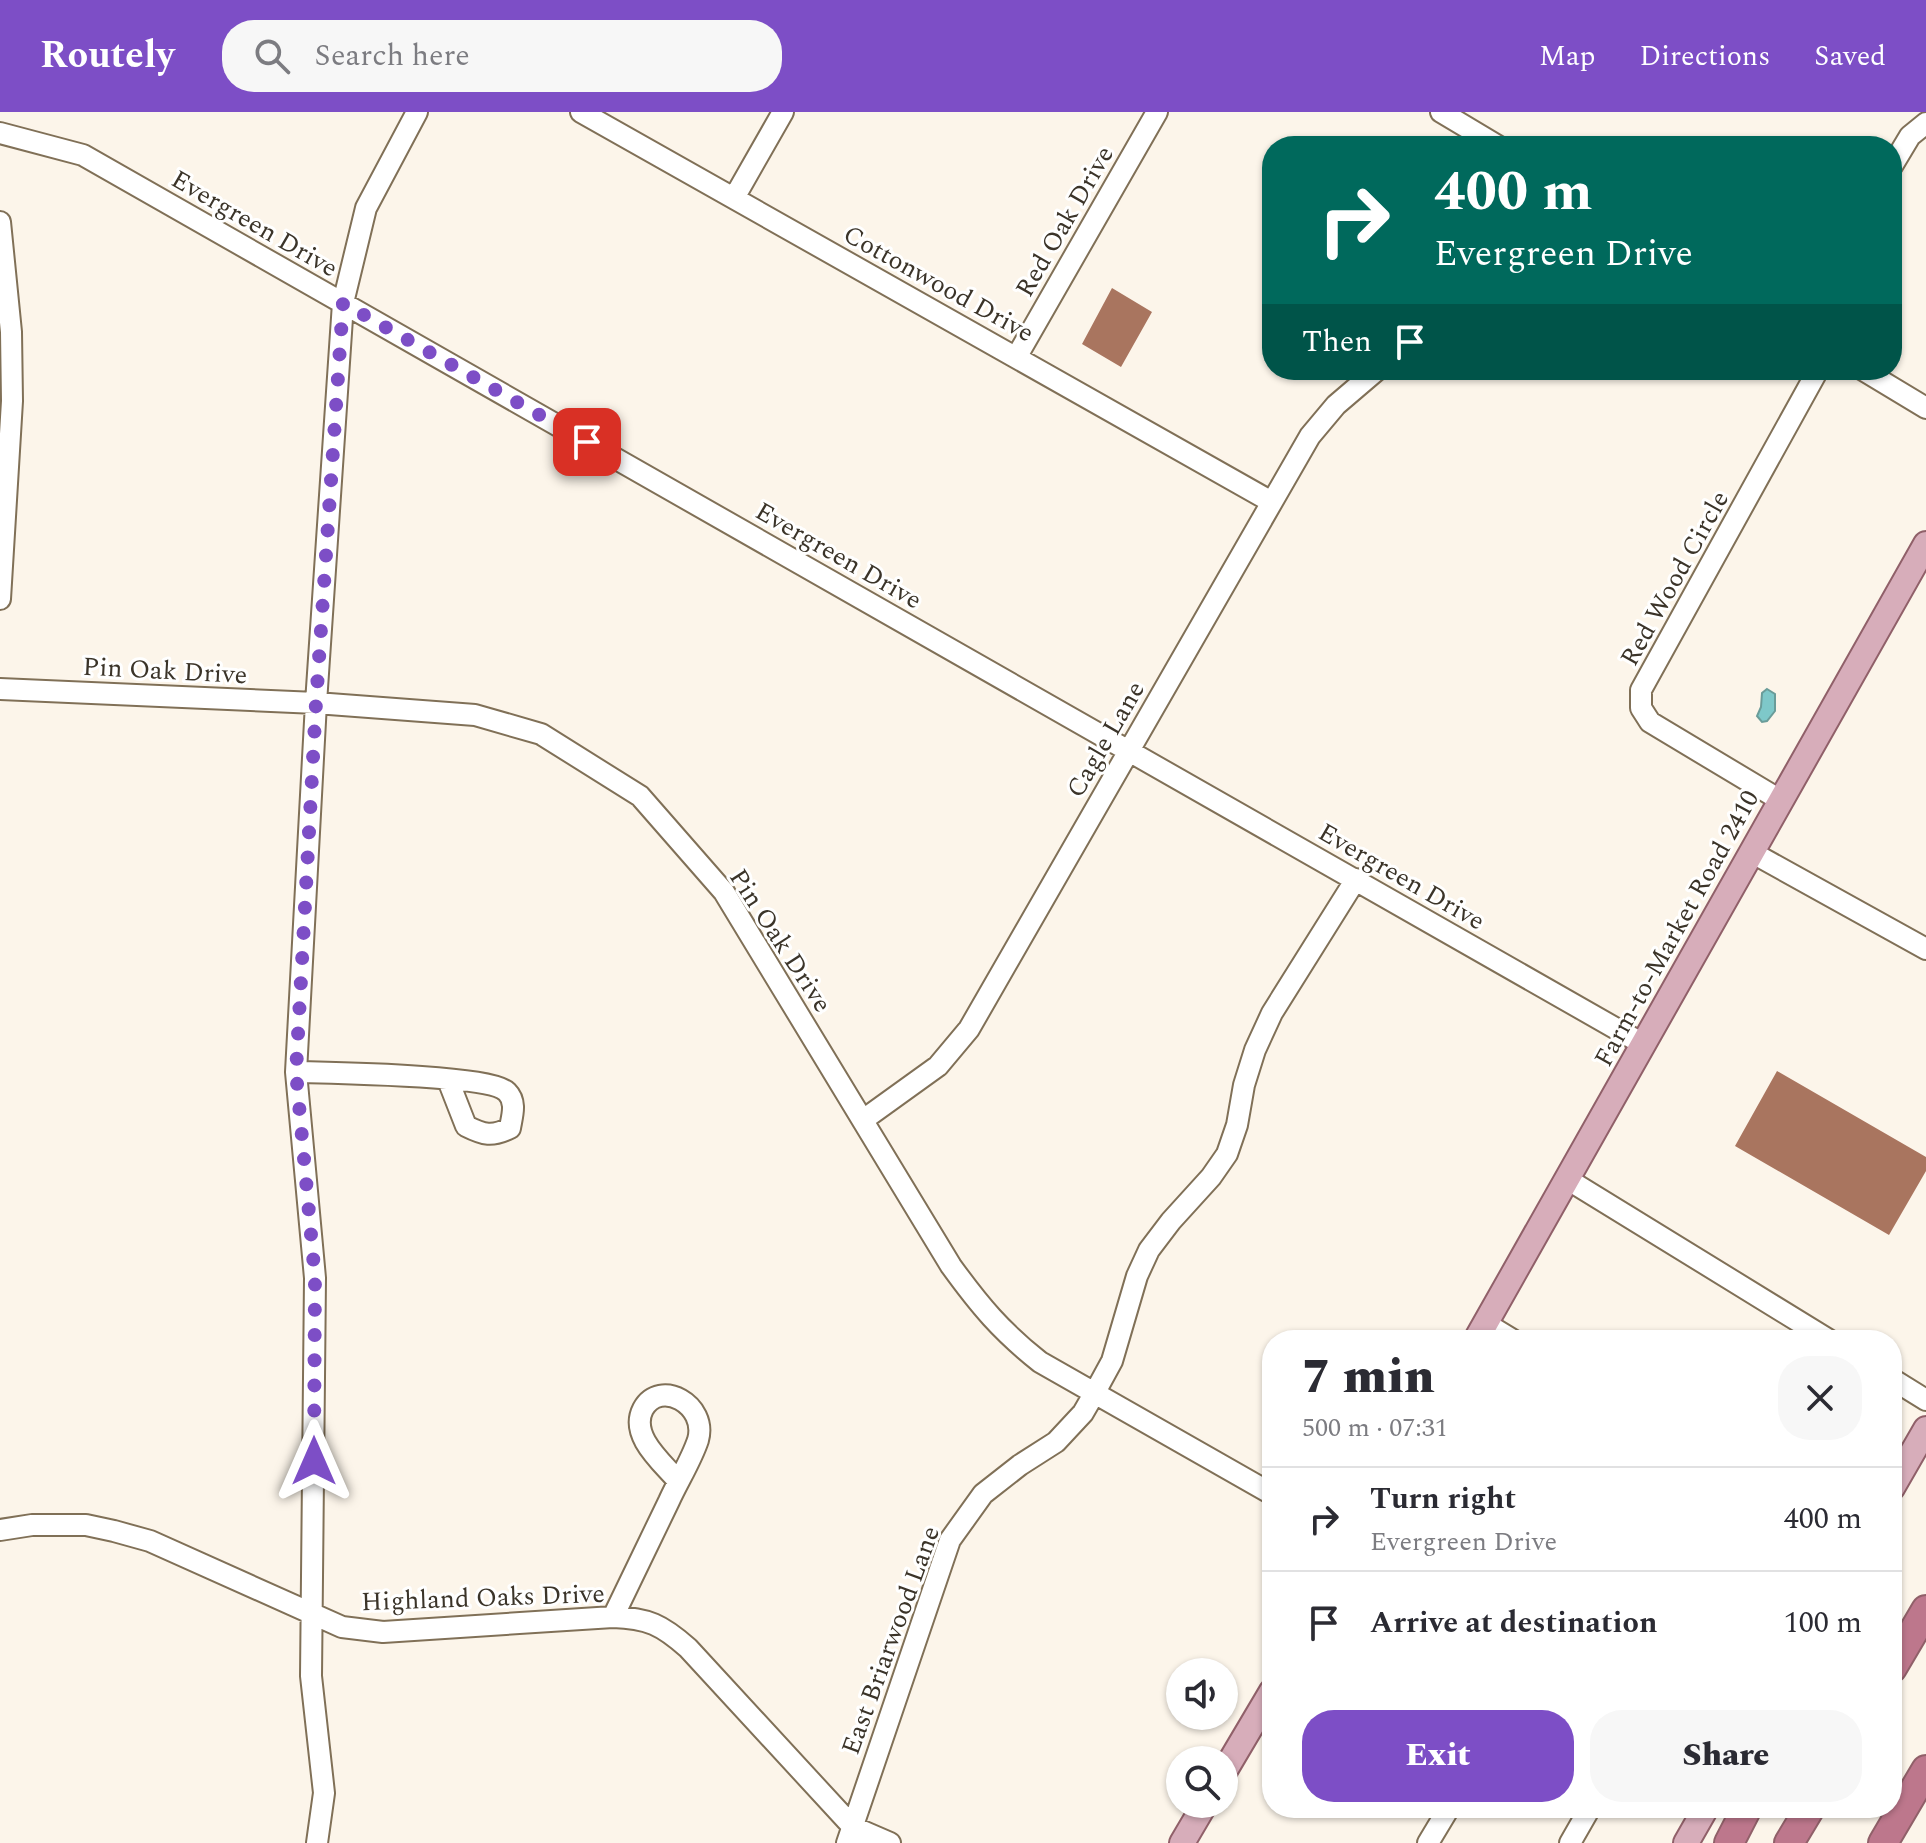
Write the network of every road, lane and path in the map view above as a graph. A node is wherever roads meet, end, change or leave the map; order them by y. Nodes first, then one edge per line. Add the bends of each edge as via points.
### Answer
1 (417, 112) edge
2 (581, 112) edge
3 (783, 112) edge
4 (1157, 112) edge
5 (1441, 112) edge
6 (1926, 123) edge
7 (0, 133) edge
8 (1481, 136) edge
9 (1902, 149) edge
10 (734, 198) junction
11 (0, 222) edge
12 (343, 303) junction
13 (1017, 356) junction
14 (1365, 380) edge
15 (1812, 380) edge
16 (1880, 380) edge
17 (1926, 408) edge
18 (1270, 501) junction
19 (1926, 544) edge
20 (0, 599) edge
21 (0, 689) edge
22 (316, 703) junction
23 (1129, 750) junction
24 (1780, 800) junction
25 (1751, 852) junction
26 (1356, 879) junction
27 (1926, 949) edge
28 (1643, 1044) junction
29 (296, 1072) junction
30 (448, 1080) dead end
31 (863, 1120) junction
32 (1567, 1179) junction
33 (1481, 1330) edge
34 (1813, 1330) edge
35 (1902, 1385) edge
36 (1094, 1394) junction
37 (1926, 1400) edge
38 (1926, 1429) edge
39 (1902, 1471) edge
40 (678, 1481) dead end
41 (1262, 1488) edge
42 (0, 1530) edge
43 (1926, 1610) edge
44 (312, 1614) junction
45 (613, 1617) junction
46 (1902, 1651) edge
47 (1262, 1708) edge
48 (1238, 1748) edge
49 (1926, 1770) edge
50 (1902, 1811) edge
51 (1197, 1818) edge
52 (1443, 1818) edge
53 (1584, 1818) edge
54 (1700, 1818) edge
55 (1742, 1818) edge
56 (1804, 1818) edge
57 (1898, 1818) edge
58 (853, 1838) edge
59 (317, 1843) edge
60 (890, 1843) edge
61 (1182, 1843) edge
62 (1428, 1843) edge
63 (1570, 1843) edge
64 (1686, 1843) edge
65 (1729, 1843) edge
66 (1789, 1843) edge
67 (1883, 1843) edge

1 - 12 street via 366,208
2 - 10 street, Cottonwood Drive
3 - 10 street
4 - 13 street, Red Oak Drive
5 - 8 street
6 - 9 street
7 - 12 street, Evergreen Drive via 83,155
10 - 13 street, Cottonwood Drive
11 - 20 street via 12,401
12 - 22 street
12 - 23 street, Evergreen Drive
13 - 18 street, Cottonwood Drive
14 - 18 street, Cagle Lane via 1310,436
15 - 24 street, Red Wood Circle via 1641,690 1641,708 1650,722
16 - 17 street
18 - 23 street, Cagle Lane
19 - 24 main road, Farm-to-Market Road 2410
21 - 22 street, Pin Oak Drive
22 - 29 street
22 - 31 street, Pin Oak Drive via 475,715 502,722 541,734 640,796 724,892
23 - 26 street, Evergreen Drive
23 - 31 street, Cagle Lane via 969,1029 938,1066
24 - 25 main road, Farm-to-Market Road 2410
25 - 27 street
25 - 28 main road, Farm-to-Market Road 2410
26 - 28 street, Evergreen Drive
26 - 36 street, East Briarwood Lane via 1272,1013 1255,1050 1227,1154 1149,1250 1112,1361
28 - 32 main road, Farm-to-Market Road 2410
29 - 30 street
29 - 44 street via 315,1278
31 - 36 street, Pin Oak Drive via 984,1312 1040,1362
32 - 33 main road, Farm-to-Market Road 2410
32 - 34 street
35 - 37 street
36 - 41 street, Pin Oak Drive
36 - 58 street, East Briarwood Lane via 1056,1442 983,1494 950,1540
38 - 39 main road
40 - 45 street
42 - 44 street, Highland Oaks Drive via 86,1525 114,1531 150,1541
43 - 46 highway
44 - 45 street, Highland Oaks Drive via 342,1627 383,1632
44 - 59 street via 313,1712 324,1793
45 - 58 street, Highland Oaks Drive via 639,1618 665,1628 688,1648
47 - 48 main road
49 - 50 highway
51 - 61 main road
52 - 62 street
53 - 63 street
54 - 64 main road
55 - 65 highway
56 - 66 highway
57 - 67 highway
58 - 60 street, Highland Oaks Drive

